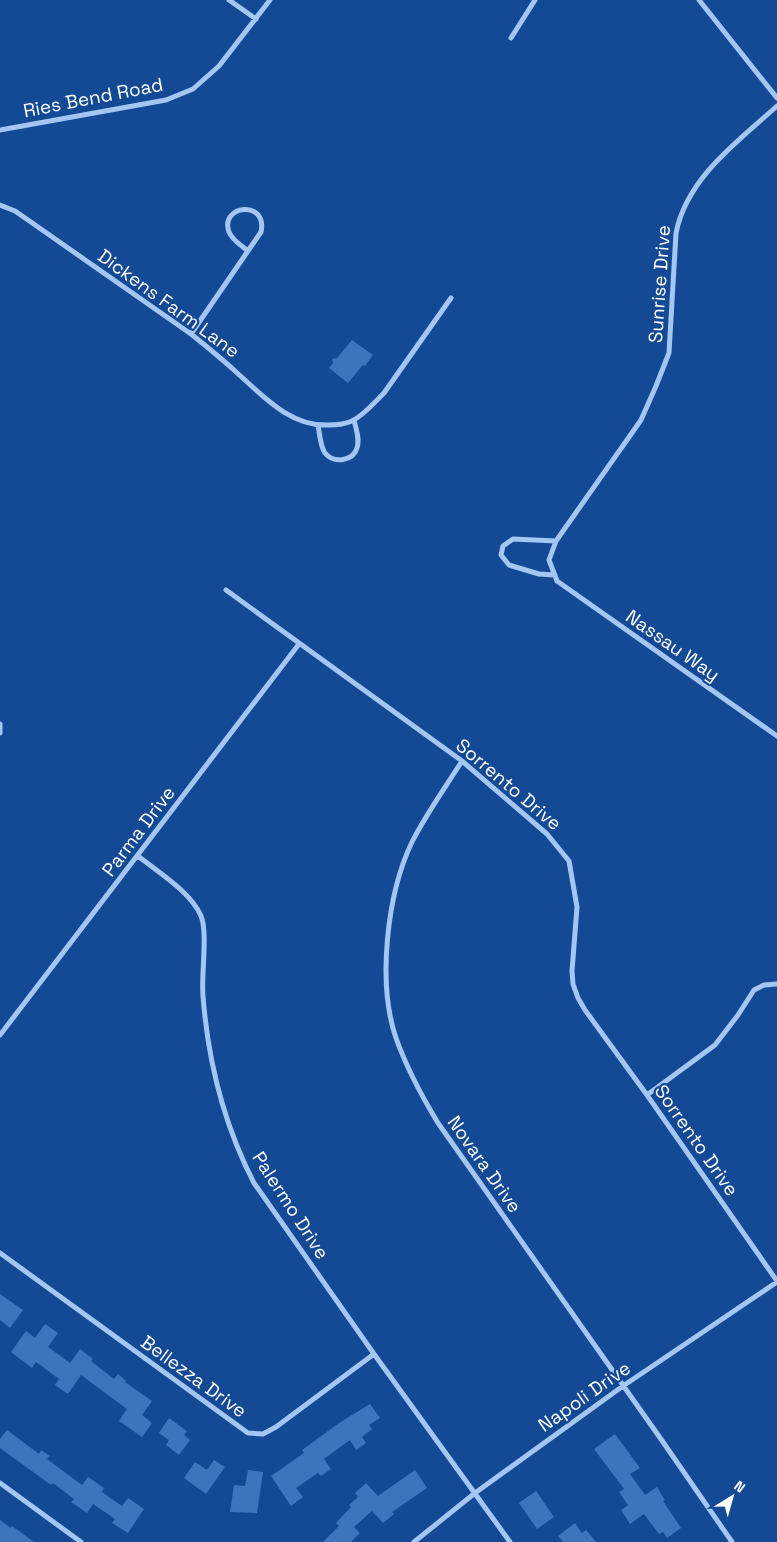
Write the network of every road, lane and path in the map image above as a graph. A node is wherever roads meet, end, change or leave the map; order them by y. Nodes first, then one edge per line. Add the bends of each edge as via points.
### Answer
1 (229, 0) edge
2 (270, 0) edge
3 (535, 0) edge
4 (699, 0) edge
5 (256, 20) junction
6 (511, 38) dead end
7 (777, 98) edge
8 (777, 106) edge
9 (0, 130) edge
10 (0, 205) edge
11 (248, 251) junction
12 (452, 298) dead end
13 (191, 334) junction
14 (354, 420) junction
15 (318, 426) junction
16 (556, 541) junction
17 (550, 560) joint
18 (555, 575) junction
19 (226, 590) dead end
20 (299, 644) junction
21 (0, 724) edge
22 (0, 734) edge
23 (777, 736) edge
24 (462, 761) junction
25 (138, 856) junction
26 (777, 984) edge
27 (0, 1035) edge
28 (647, 1094) junction
29 (0, 1253) edge
30 (777, 1282) edge
31 (374, 1354) junction
32 (623, 1386) junction
33 (0, 1483) edge
34 (475, 1493) junction
35 (81, 1542) edge
36 (414, 1542) edge
37 (510, 1542) edge
38 (732, 1542) edge

1 - 5 street
2 - 5 street, Ries Bend Road
3 - 6 street
4 - 7 street
5 - 9 street, Ries Bend Road via 219,66 193,88 180,94 166,100
8 - 16 street, Sunrise Drive via 716,160 686,201 676,233 669,353 641,420
10 - 13 street, Dickens Farm Lane via 21,216
11 - 11 street via 261,232 261,220 254,211 237,210 231,215 228,226 232,237
11 - 13 street
12 - 14 street, Dickens Farm Lane via 384,394
13 - 15 street, Dickens Farm Lane via 279,409
14 - 15 street, Dickens Farm Lane
14 - 15 street via 358,447 344,460 327,455
16 - 17 street, Sunrise Drive
16 - 18 street via 514,539 503,546 501,555 509,565
17 - 18 street, Nassau Way
18 - 23 street, Nassau Way via 557,581
19 - 20 street, Sorrento Drive
20 - 24 street, Sorrento Drive
20 - 25 street, Parma Drive
21 - 22 street
24 - 28 street, Sorrento Drive via 547,834 569,861 577,908 572,971 578,998
24 - 32 street, Novara Drive via 412,843 396,891 388,939 387,990 396,1038 414,1083 438,1123
25 - 27 street, Parma Drive
25 - 31 street, Palermo Drive via 185,894 202,918 204,1019 220,1096 240,1154 254,1182
26 - 28 street via 754,990 715,1045
28 - 30 street, Sorrento Drive
29 - 31 street, Bellezza Drive via 248,1433 263,1434 276,1427
30 - 32 street, Napoli Drive
31 - 34 street, Palermo Drive
32 - 34 street, Napoli Drive
32 - 38 street, Novara Drive
33 - 35 street
34 - 36 street, Napoli Drive
34 - 37 street, Palermo Drive

